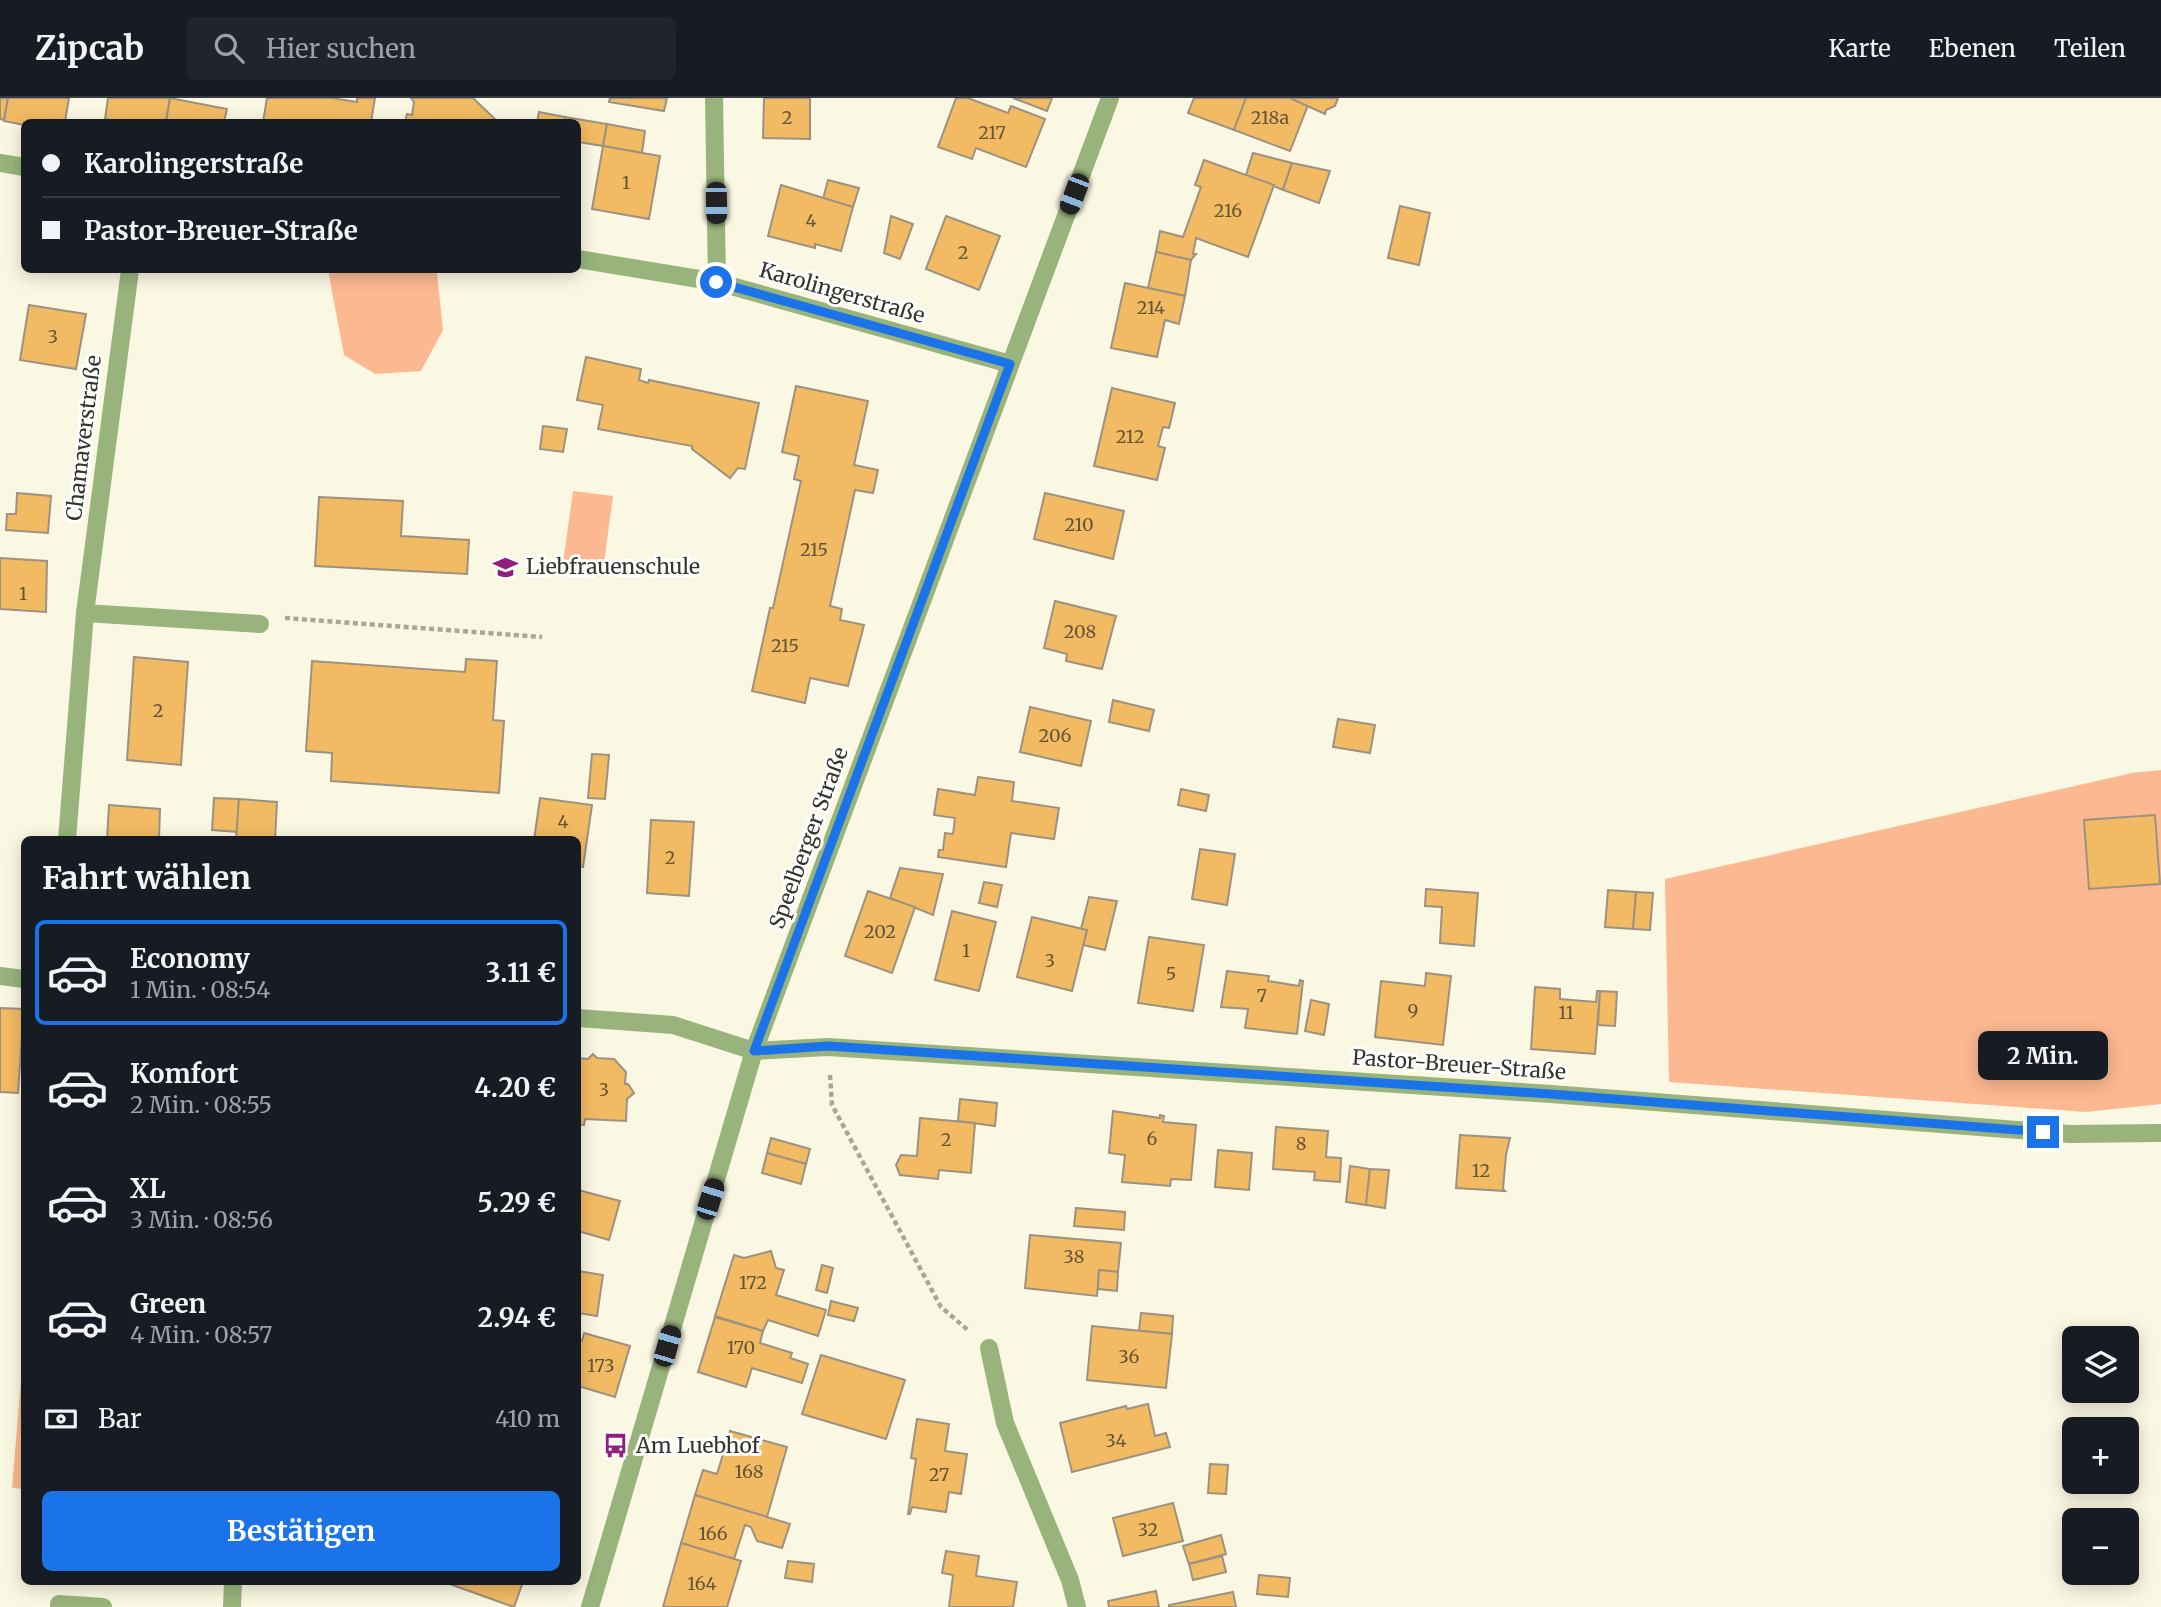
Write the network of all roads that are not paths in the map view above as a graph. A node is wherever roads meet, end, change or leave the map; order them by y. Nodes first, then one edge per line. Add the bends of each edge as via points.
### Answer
1 (715, 98) edge
2 (1110, 98) edge
3 (0, 163) edge
4 (21, 166) edge
5 (581, 260) edge
6 (130, 273) edge
7 (716, 282) junction
8 (1010, 364) junction
9 (85, 613) junction
10 (260, 624) road end
11 (67, 836) edge
12 (0, 976) edge
13 (21, 979) edge
14 (581, 1018) edge
15 (754, 1051) junction
16 (2161, 1133) edge
17 (989, 1348) road end
18 (233, 1585) edge
19 (59, 1605) edge
20 (103, 1607) edge
21 (232, 1607) edge
22 (590, 1607) edge
23 (1077, 1607) edge

1 - 7 street
2 - 8 street, Speelberger Straße
3 - 4 street
5 - 7 street, Karolingerstraße
6 - 9 street, Chamaverstraße
7 - 8 street, Karolingerstraße
8 - 15 street, Speelberger Straße
9 - 10 street
9 - 11 street, Chamaverstraße
12 - 13 street
14 - 15 street via 673,1025
15 - 16 street, Pastor-Breuer-Straße via 828,1046 2070,1134
15 - 22 street, Speelberger Straße
17 - 23 street via 1005,1423
18 - 21 street
19 - 20 street

